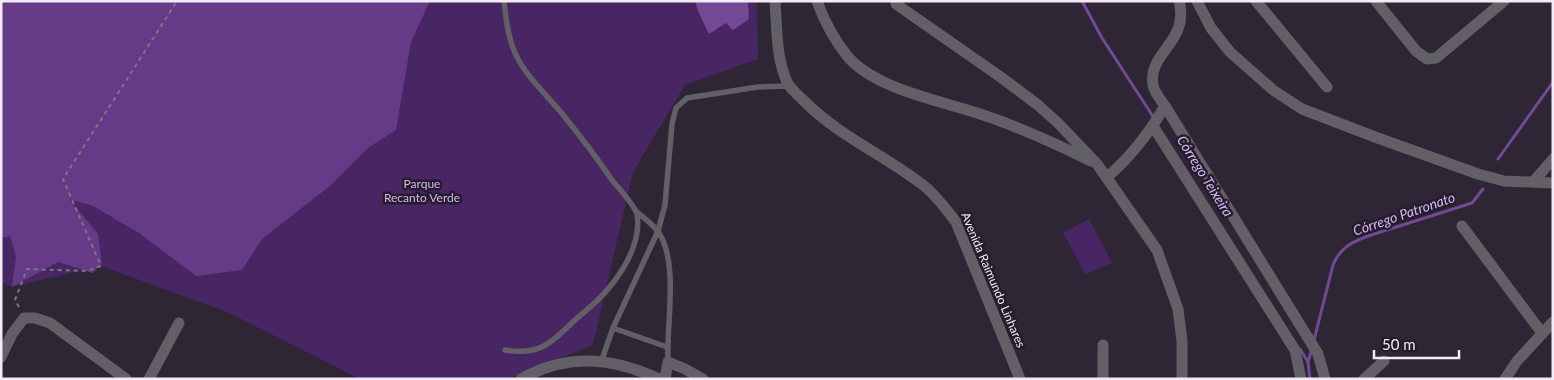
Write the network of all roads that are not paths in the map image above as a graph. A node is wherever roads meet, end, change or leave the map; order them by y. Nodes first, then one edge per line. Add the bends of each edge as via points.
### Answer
1 (504, 1) edge
2 (774, 1) edge
3 (817, 1) edge
4 (1179, 1) edge
5 (1197, 1) edge
6 (1256, 1) edge
7 (1376, 1) edge
8 (1504, 1) edge
9 (896, 4) dead end
10 (789, 86) junction
11 (1326, 87) dead end
12 (1165, 106) junction
13 (1153, 126) junction
14 (1553, 159) edge
15 (1097, 164) junction
16 (1107, 177) junction
17 (1533, 182) junction
18 (1553, 182) edge
19 (637, 212) junction
20 (1462, 226) dead end
21 (658, 231) junction
22 (1553, 322) edge
23 (179, 323) dead end
24 (613, 328) junction
25 (1542, 333) junction
26 (1103, 345) dead end
27 (667, 347) junction
28 (505, 350) dead end
29 (1, 357) edge
30 (601, 362) junction
31 (668, 362) junction
32 (1384, 362) dead end
33 (126, 379) edge
34 (149, 379) edge
35 (521, 379) edge
36 (659, 379) edge
37 (665, 379) edge
38 (703, 379) edge
39 (1020, 379) edge
40 (1104, 379) edge
41 (1182, 379) edge
42 (1301, 379) edge
43 (1325, 379) edge
44 (1364, 379) edge
45 (1505, 379) edge

1 - 19 lane via 510,37 524,69
2 - 10 street, Avenida Raimundo Linhares via 781,64
3 - 15 street via 836,41 867,73 908,91 991,118
4 - 12 street via 1180,26 1155,65 1153,75 1153,87
5 - 17 street via 1211,28 1230,52 1273,90 1302,109 1478,174 1504,181
6 - 11 street
7 - 8 street via 1416,51 1427,59 1436,58
9 - 15 street via 1038,105
10 - 21 lane via 758,87 686,98 676,108 665,206
10 - 39 street, Avenida Raimundo Linhares via 818,115 856,143 897,166 941,202 956,222
12 - 13 street
12 - 43 street via 1318,354
13 - 16 street via 1123,163
13 - 42 street via 1295,350
14 - 17 street
15 - 16 street
16 - 41 street via 1157,250 1178,309
17 - 18 street
19 - 21 lane
19 - 28 lane via 632,252 598,302 555,340 537,350 521,353
20 - 25 street
21 - 24 lane
21 - 27 lane via 668,256
22 - 25 street
23 - 34 street
24 - 27 lane
24 - 30 lane
25 - 45 street via 1516,361
26 - 40 street
27 - 31 lane
29 - 33 street via 24,318 35,318 50,323
30 - 35 street via 581,360 536,370
30 - 36 street via 625,365
31 - 37 street
31 - 38 street
32 - 44 street

